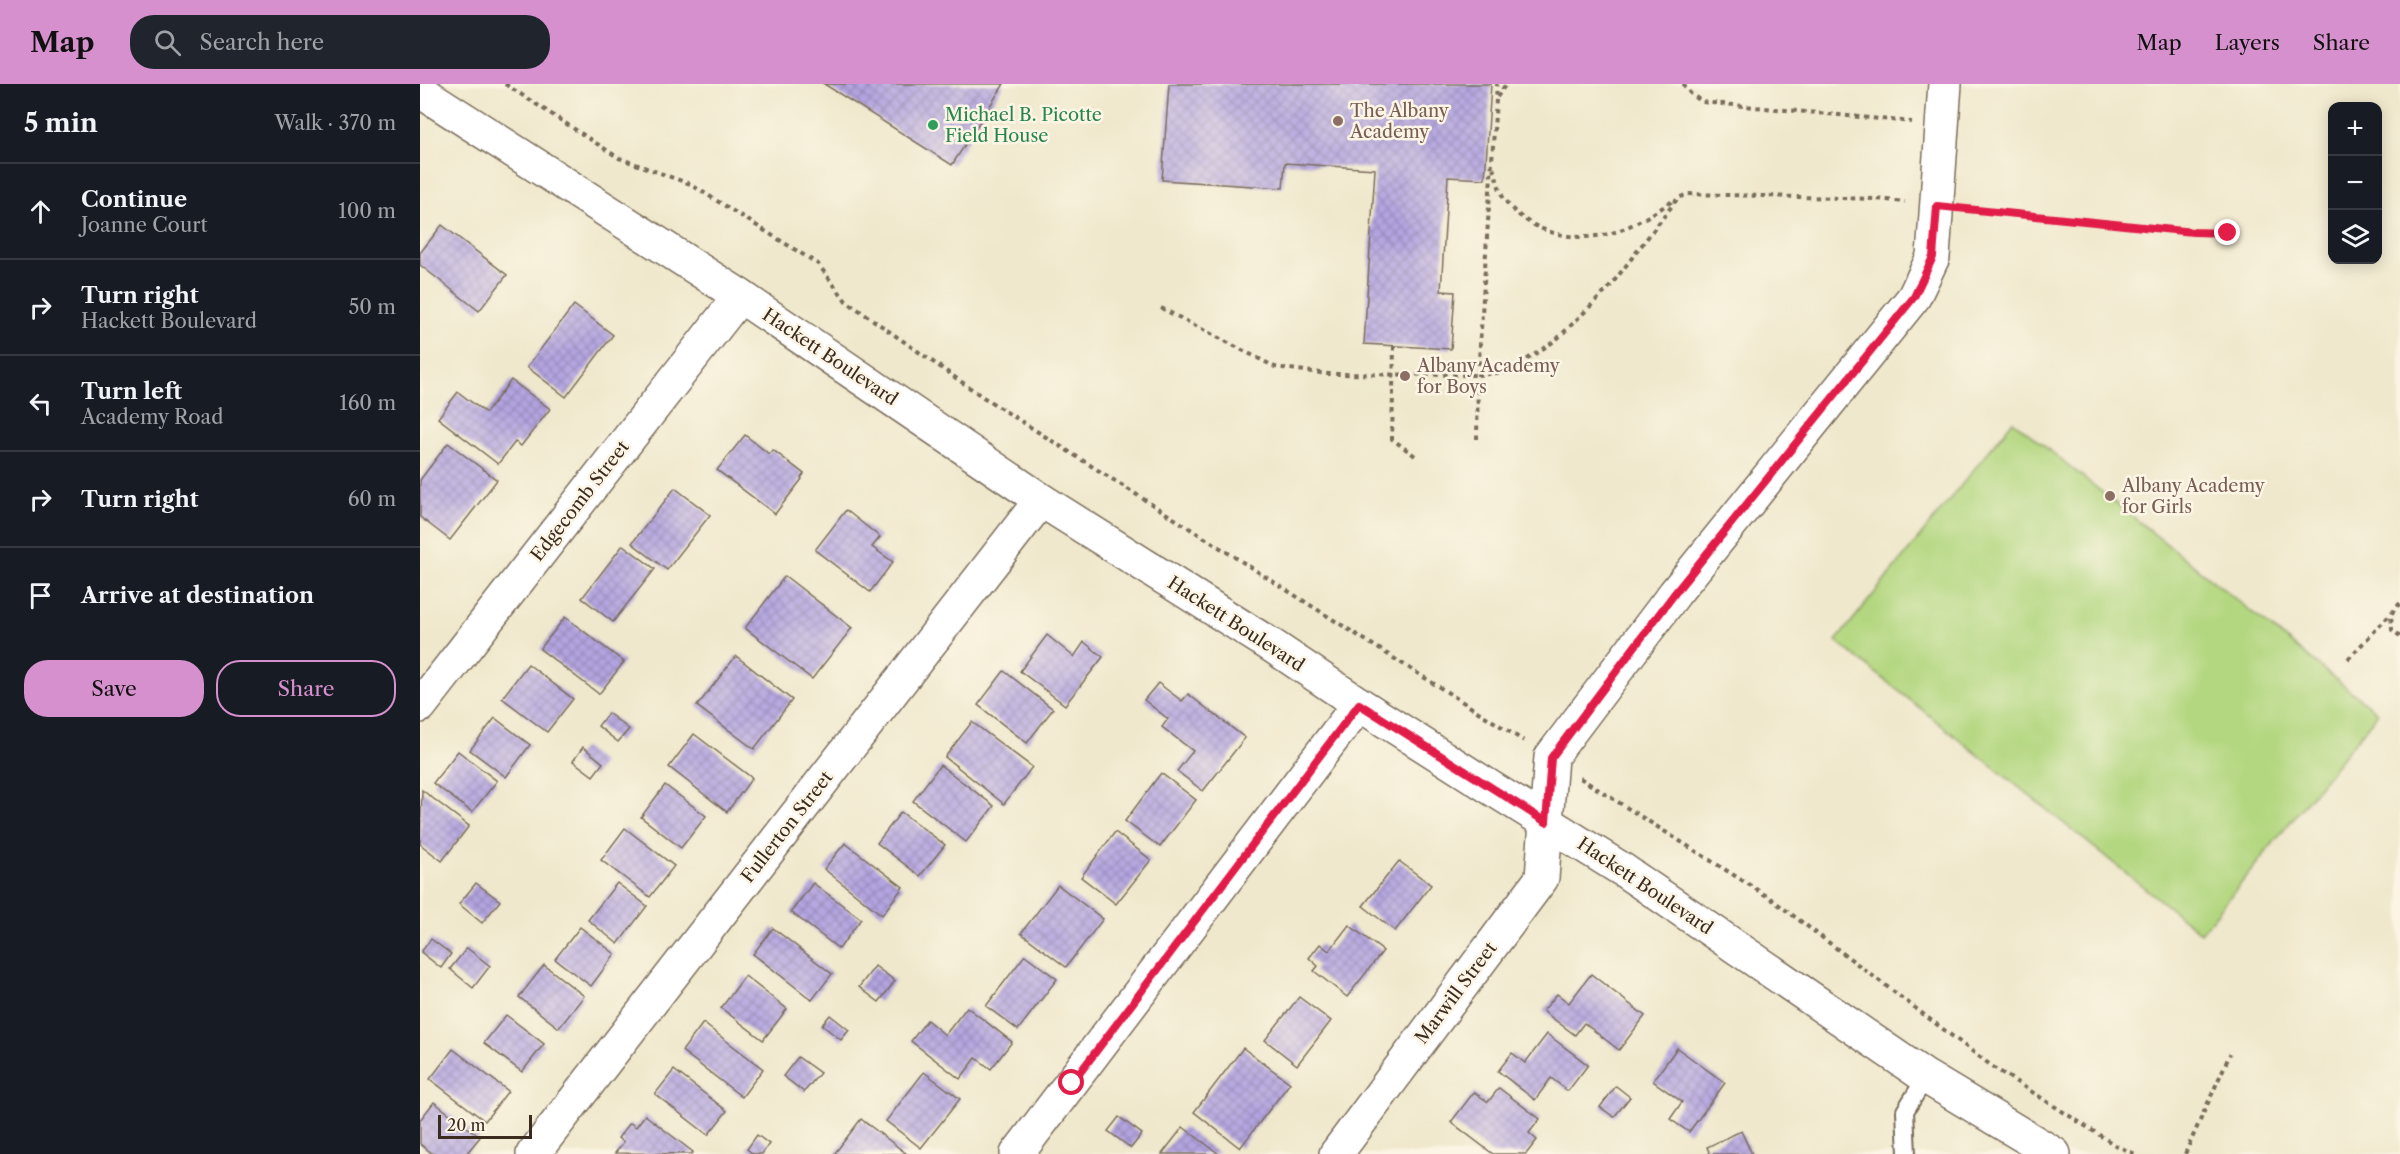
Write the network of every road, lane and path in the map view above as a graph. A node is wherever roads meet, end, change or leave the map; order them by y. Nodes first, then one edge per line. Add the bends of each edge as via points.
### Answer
1 (505, 84) edge
2 (1497, 84) edge
3 (1506, 84) edge
4 (1683, 84) edge
5 (1945, 84) edge
6 (420, 91) edge
7 (1496, 97) junction
8 (1942, 125) junction
9 (1492, 164) junction
10 (1678, 198) junction
11 (1937, 206) junction
12 (2228, 233) dead end
13 (740, 296) junction
14 (1161, 308) dead end
15 (1394, 346) dead end
16 (1394, 375) junction
17 (1478, 375) junction
18 (1477, 439) dead end
19 (1418, 458) dead end
20 (1041, 500) junction
21 (2400, 603) edge
22 (2391, 614) junction
23 (2400, 636) edge
24 (2348, 659) dead end
25 (1359, 704) junction
26 (420, 705) edge
27 (1551, 758) junction
28 (1546, 822) junction
29 (2230, 1054) dead end
30 (1926, 1077) junction
31 (533, 1154) edge
32 (1017, 1154) edge
33 (1336, 1154) edge
34 (1907, 1154) edge
35 (2054, 1154) edge
36 (2135, 1154) edge
37 (2185, 1154) edge

1 - 27 path via 619,158 690,184 818,264 846,301 983,397
2 - 7 path
3 - 7 path
4 - 8 path via 1702,102
5 - 8 street
6 - 13 street, Hackett Boulevard
7 - 9 path
8 - 11 street
9 - 10 path via 1504,198 1531,225 1568,237 1605,235
9 - 17 path
10 - 11 path via 1688,194 1865,199
10 - 17 path via 1608,288 1556,340 1508,372
11 - 12 path
11 - 27 street via 1933,257 1914,297 1675,593
13 - 20 street, Hackett Boulevard
13 - 26 street, Edgecomb Street
14 - 16 path via 1275,367 1328,374
15 - 16 path
16 - 17 path
16 - 19 path via 1392,439
17 - 18 path
20 - 25 street, Hackett Boulevard
20 - 31 street, Fullerton Street
21 - 22 path
22 - 23 path via 2392,630
22 - 24 path
25 - 28 street, Hackett Boulevard
25 - 32 street
27 - 28 street, Marwill Street
27 - 36 path via 1770,898 1993,1067
28 - 30 street, Hackett Boulevard via 1623,870
28 - 33 street, Marwill Street via 1542,878
29 - 37 path
30 - 34 lane via 1905,1111
30 - 35 street, Hackett Boulevard

